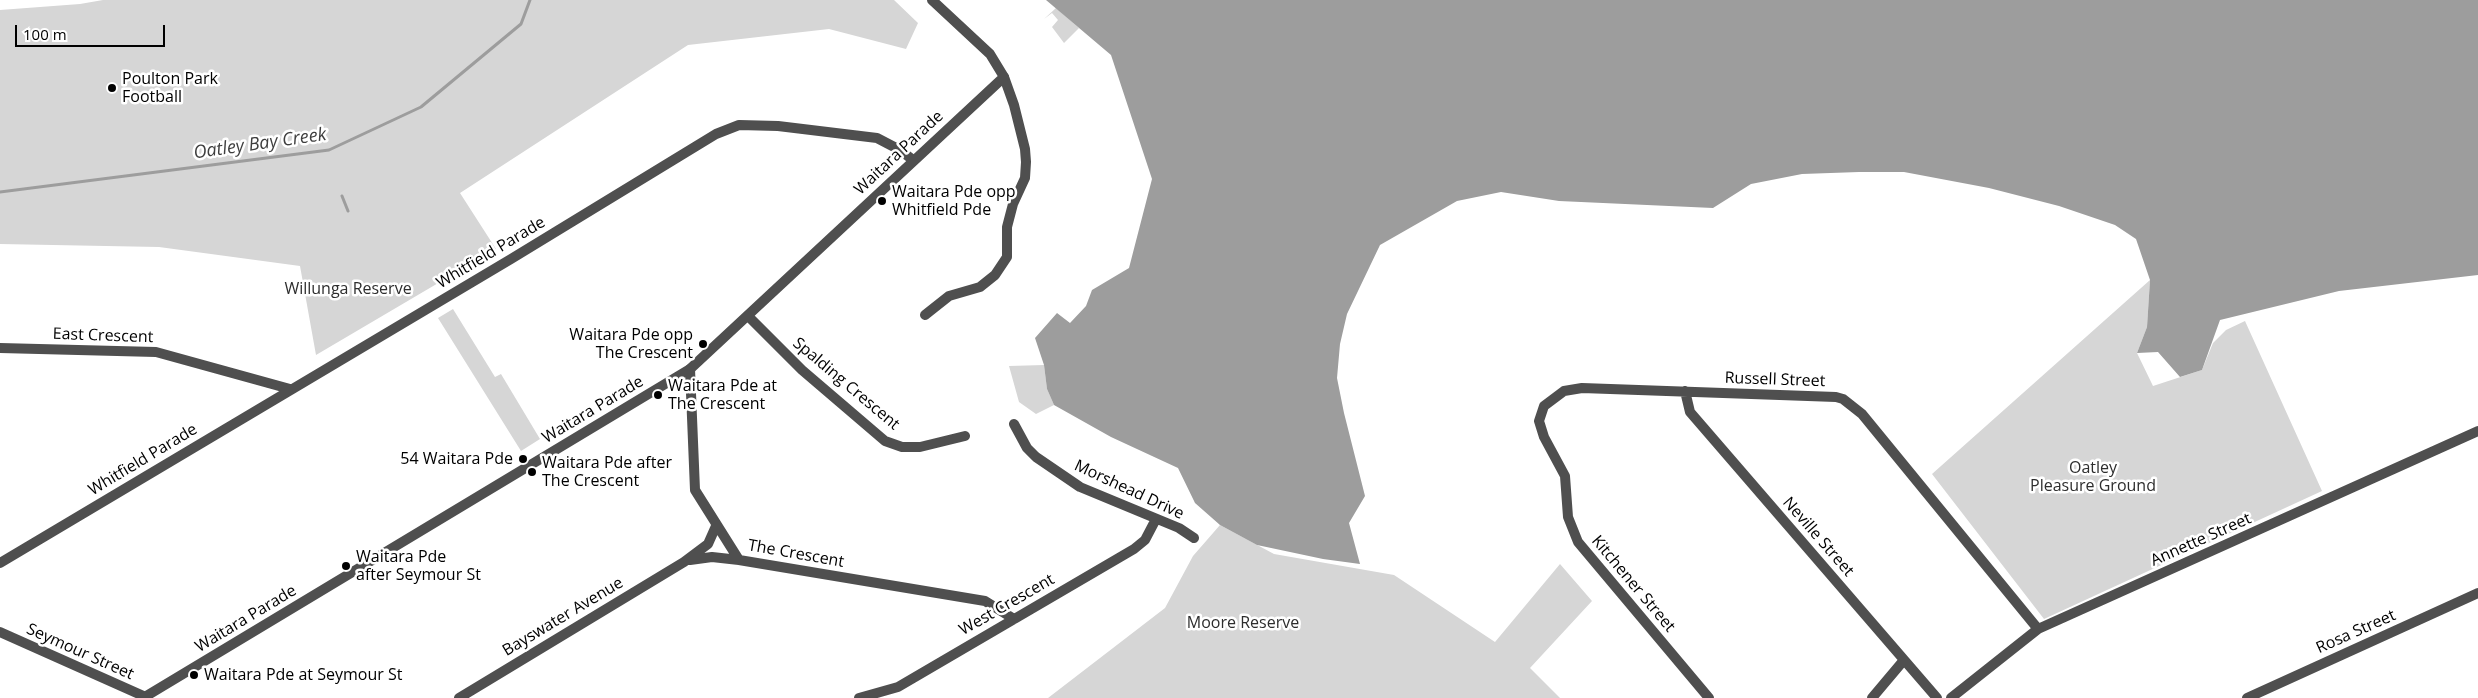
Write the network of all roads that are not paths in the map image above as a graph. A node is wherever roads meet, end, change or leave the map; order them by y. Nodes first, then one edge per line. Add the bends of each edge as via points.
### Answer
1 (932, 0) edge
2 (1004, 77) junction
3 (913, 160) junction
4 (925, 315) dead end
5 (748, 316) junction
6 (0, 348) edge
7 (690, 369) junction
8 (290, 388) junction
9 (1685, 391) junction
10 (1539, 421) joint
11 (1014, 424) dead end
12 (2478, 431) edge
13 (965, 436) dead end
14 (1156, 519) junction
15 (716, 526) junction
16 (1194, 538) dead end
17 (738, 560) junction
18 (684, 562) junction
19 (0, 563) edge
20 (2478, 593) edge
21 (1014, 619) junction
22 (2038, 629) junction
23 (0, 632) edge
24 (1904, 660) junction
25 (145, 697) edge
26 (459, 698) edge
27 (859, 698) edge
28 (1709, 698) edge
29 (1872, 698) edge
30 (1937, 698) edge
31 (1951, 698) edge
32 (2247, 698) edge

1 - 2 street via 990,54
2 - 3 street, Waitara Parade
2 - 4 street via 1017,114 1026,162 1025,178 1007,227 1007,257 995,275 980,287 949,296
3 - 5 street, Waitara Parade
3 - 8 street, Whitfield Parade via 877,138 778,126 739,125 716,134
5 - 7 street, Waitara Parade
5 - 13 street, Spalding Crescent via 802,370 885,441 902,447 920,447
6 - 8 street, East Crescent via 156,352
7 - 15 street, The Crescent via 693,483 696,495
7 - 25 street, Waitara Parade
8 - 19 street, Whitfield Parade
9 - 10 street, Russell Street via 1573,388 1550,400 1544,406
9 - 22 street, Russell Street via 1836,397 1850,402
9 - 24 street, Neville Street via 1690,412
10 - 28 street, Kitchener Street via 1565,476 1568,517 1578,542
11 - 14 street, Morshead Drive via 1027,448 1053,470 1080,487
12 - 22 street, Annette Street
14 - 16 street, Morshead Drive
14 - 21 street, West Crescent via 1145,540 1134,549
15 - 17 street, The Crescent
15 - 18 street, Bayswater Avenue via 708,544
17 - 18 street, Bayswater Avenue via 712,558
17 - 21 street, The Crescent via 985,601
18 - 26 street, Bayswater Avenue
20 - 32 street, Rosa Street
21 - 27 street, West Crescent via 898,687
22 - 31 street, Annette Street
23 - 25 street, Seymour Street
24 - 29 street
24 - 30 street, Neville Street

